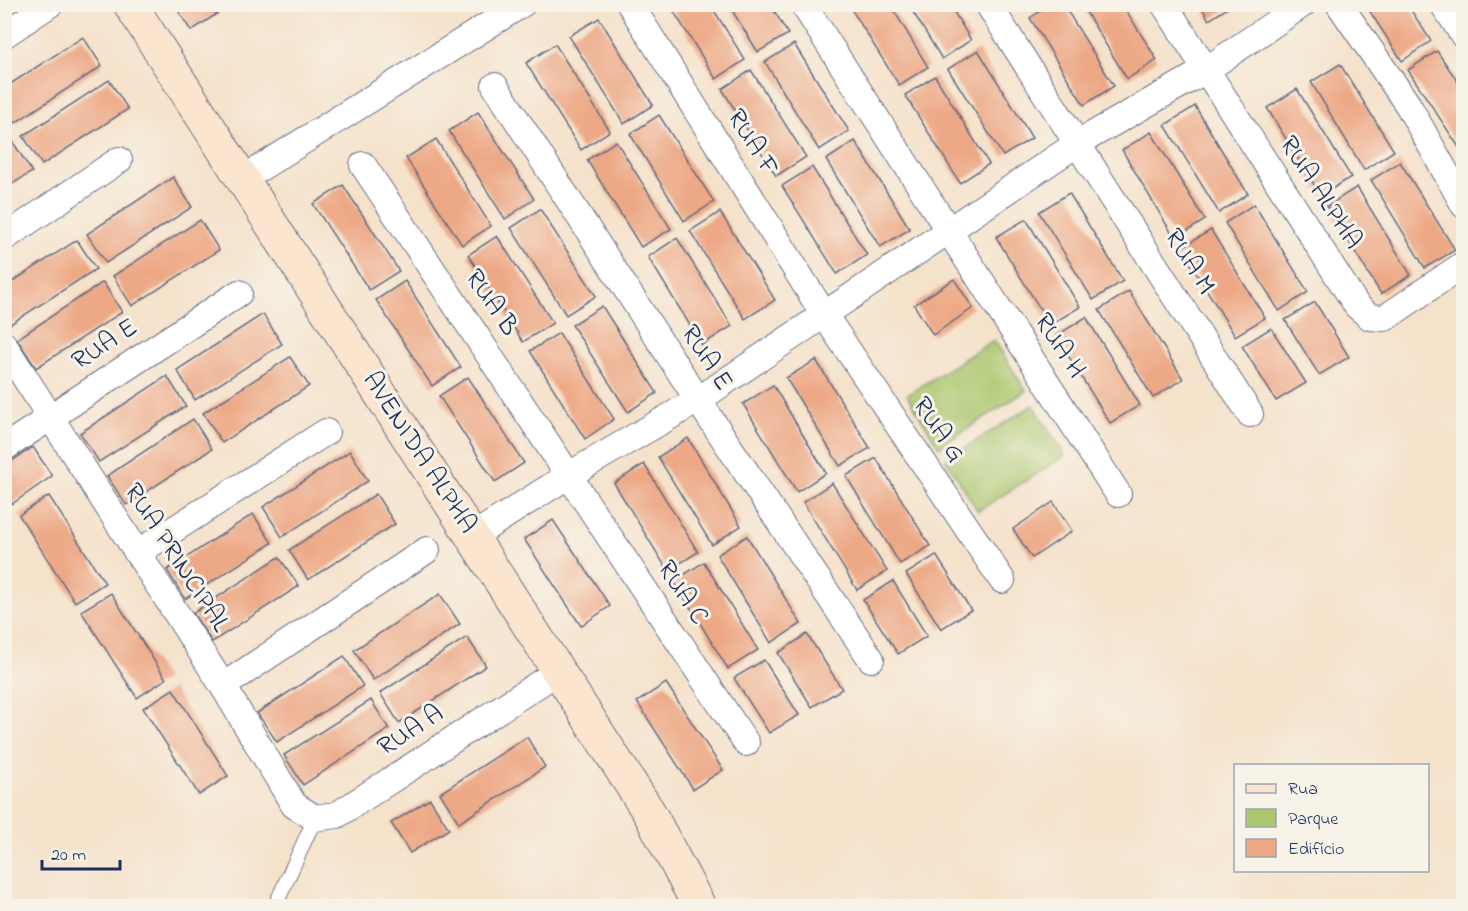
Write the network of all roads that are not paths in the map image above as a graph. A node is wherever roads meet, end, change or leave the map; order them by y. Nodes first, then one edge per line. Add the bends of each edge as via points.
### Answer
1 (50, 4) edge
2 (130, 4) edge
3 (522, 4) edge
4 (630, 4) edge
5 (803, 4) edge
6 (988, 4) edge
7 (1164, 4) edge
8 (1303, 4) edge
9 (1339, 4) edge
10 (1443, 4) edge
11 (4, 35) edge
12 (1464, 36) edge
13 (1206, 70) junction
14 (495, 86) dead end
15 (1078, 143) junction
16 (118, 160) dead end
17 (363, 165) dead end
18 (241, 180) junction
19 (1464, 205) edge
20 (949, 230) junction
21 (4, 238) edge
22 (1464, 264) edge
23 (239, 292) dead end
24 (824, 313) junction
25 (4, 345) edge
26 (698, 400) junction
27 (1250, 414) dead end
28 (50, 417) junction
29 (326, 432) dead end
30 (4, 448) edge
31 (568, 475) junction
32 (1118, 494) dead end
33 (473, 536) junction
34 (427, 550) dead end
35 (137, 553) junction
36 (1002, 580) dead end
37 (871, 659) dead end
38 (557, 672) junction
39 (223, 686) junction
40 (746, 743) dead end
41 (305, 812) junction
42 (275, 906) edge
43 (699, 906) edge

1 - 11 street
2 - 18 street, AVENIDA ALPHA
3 - 18 street
4 - 24 street, RUA F
5 - 20 street, RUA H
6 - 15 street, RUA M
7 - 13 street, RUA ALPHA
8 - 13 street
9 - 19 street via 1408,105
10 - 12 street
13 - 15 street
13 - 22 street, RUA ALPHA via 1357,306 1370,317 1386,318
14 - 26 street, RUA E
15 - 20 street
15 - 27 street, RUA M
16 - 21 street
17 - 31 street, RUA B
18 - 33 street, AVENIDA ALPHA
20 - 24 street
20 - 32 street, RUA H
23 - 28 street, RUA E
24 - 26 street
24 - 36 street, RUA G
25 - 28 street, RUA PRINCIPAL
26 - 31 street
26 - 37 street, RUA E
28 - 30 street, RUA E
28 - 35 street, RUA PRINCIPAL
29 - 35 street
31 - 33 street
31 - 40 street, RUA C
33 - 38 street, AVENIDA ALPHA
34 - 39 street
35 - 39 street, RUA PRINCIPAL
38 - 41 street, RUA A via 337,815
38 - 43 street, AVENIDA ALPHA via 650,814
39 - 41 street, RUA PRINCIPAL
41 - 42 lane

